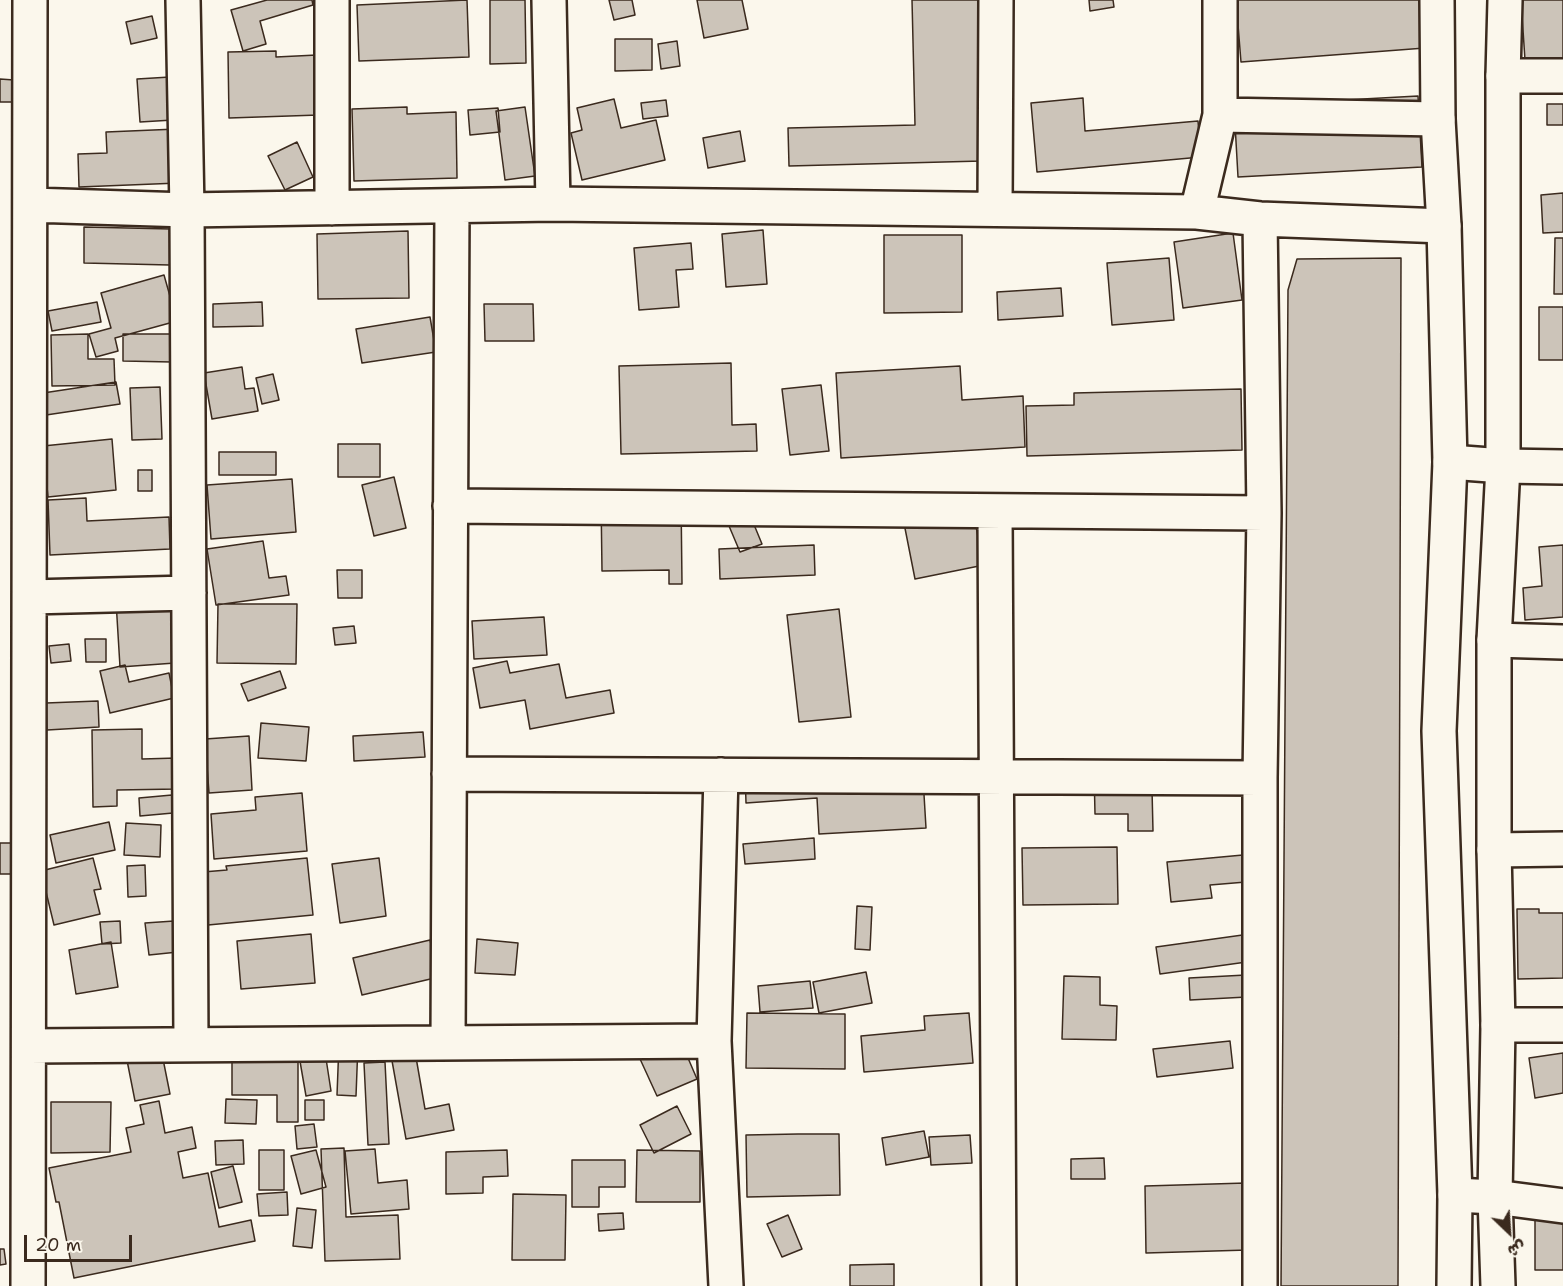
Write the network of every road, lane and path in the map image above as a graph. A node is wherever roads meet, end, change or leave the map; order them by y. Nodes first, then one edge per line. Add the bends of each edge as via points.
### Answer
1 (30, 0) edge
2 (183, 0) edge
3 (332, 0) edge
4 (549, 0) edge
5 (996, 0) edge
6 (1220, 0) edge
7 (1437, 0) edge
8 (1505, 0) edge
9 (1503, 76) junction
10 (1563, 76) edge
11 (1220, 115) junction
12 (1438, 119) junction
13 (553, 204) junction
14 (31, 205) junction
15 (452, 206) junction
16 (332, 208) junction
17 (995, 209) junction
18 (187, 210) junction
19 (1197, 212) junction
20 (1260, 219) junction
21 (1444, 226) junction
22 (1450, 462) junction
23 (1503, 466) junction
24 (1563, 467) edge
25 (450, 506) junction
26 (995, 511) junction
27 (1264, 513) junction
28 (189, 594) junction
29 (30, 597) junction
30 (1494, 640) junction
31 (1563, 642) edge
32 (449, 774) junction
33 (721, 776) junction
34 (996, 777) junction
35 (1260, 778) junction
36 (1563, 849) edge
37 (1494, 850) junction
38 (1498, 1025) junction
39 (1563, 1025) edge
40 (714, 1041) junction
41 (448, 1043) junction
42 (191, 1045) junction
43 (29, 1047) junction
44 (1455, 1195) junction
45 (1495, 1197) junction
46 (1563, 1206) edge
47 (28, 1286) edge
48 (726, 1286) edge
49 (999, 1286) edge
50 (1260, 1286) edge
51 (1454, 1286) edge
52 (1498, 1286) edge

1 - 14 street
2 - 18 street
3 - 16 street
4 - 13 street
5 - 17 street
6 - 11 street
7 - 12 street
8 - 9 street
9 - 10 street
9 - 23 street
11 - 12 street
11 - 19 street
12 - 21 street
13 - 15 street
13 - 17 street
14 - 18 street
14 - 29 street
15 - 16 street
15 - 25 street
16 - 18 street
17 - 19 street
18 - 28 street
19 - 20 street
20 - 21 street
20 - 27 street
21 - 22 street
22 - 23 street
22 - 44 street via 1438,731
23 - 24 street
23 - 30 street
25 - 26 street
25 - 32 street
26 - 27 street
26 - 34 street
27 - 35 street
28 - 29 street
28 - 42 street
29 - 43 street
30 - 31 street
30 - 37 street
32 - 33 street
32 - 41 street
33 - 34 street
33 - 40 street
34 - 35 street
34 - 49 street
35 - 50 street
36 - 37 street
37 - 38 street
38 - 39 street
38 - 45 street
40 - 41 street
40 - 48 street
41 - 42 street
42 - 43 street
43 - 47 street
44 - 45 street
44 - 51 street
45 - 46 street
45 - 52 street

